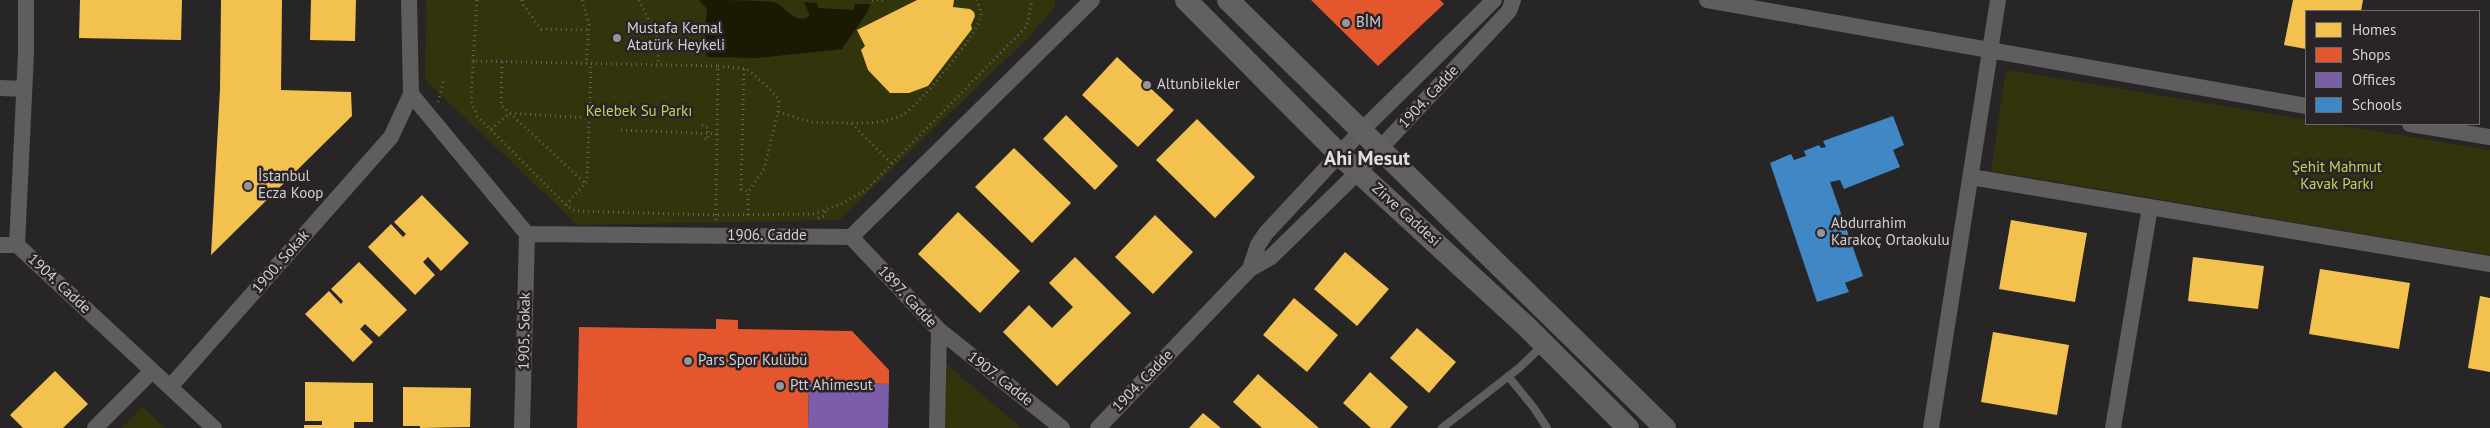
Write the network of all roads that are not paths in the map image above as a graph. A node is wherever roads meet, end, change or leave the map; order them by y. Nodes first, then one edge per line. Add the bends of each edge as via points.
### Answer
1 (26, 0) edge
2 (409, 0) edge
3 (1092, 0) edge
4 (1186, 0) edge
5 (1228, 0) edge
6 (1494, 0) edge
7 (1513, 0) edge
8 (1707, 0) edge
9 (1998, 0) edge
10 (1990, 50) junction
11 (0, 88) edge
12 (24, 89) junction
13 (411, 94) junction
14 (2305, 106) edge
15 (2416, 125) edge
16 (1360, 131) junction
17 (2490, 137) edge
18 (1380, 150) junction
19 (1339, 154) junction
20 (1358, 172) junction
21 (1971, 177) junction
22 (2150, 207) junction
23 (527, 234) junction
24 (850, 237) junction
25 (0, 245) edge
26 (17, 245) junction
27 (2490, 264) edge
28 (1250, 269) junction
29 (938, 330) junction
30 (1545, 344) junction
31 (152, 371) junction
32 (1508, 376) junction
33 (170, 387) junction
34 (94, 428) edge
35 (214, 428) edge
36 (522, 428) edge
37 (937, 428) edge
38 (1062, 428) edge
39 (1098, 428) edge
40 (1442, 428) edge
41 (1547, 428) edge
42 (1628, 428) edge
43 (1665, 428) edge
44 (1931, 428) edge
45 (2113, 428) edge

1 - 12 street, 1904. Cadde
2 - 13 street
3 - 24 street
4 - 19 main road, Zirve Caddesi
5 - 16 main road, Zirve Caddesi
6 - 16 street, 1904. Cadde
7 - 18 street, 1904. Cadde via 1509,11
8 - 10 street
9 - 10 street
10 - 14 street
10 - 21 street
11 - 12 street
12 - 26 street, 1904. Cadde
13 - 23 street
13 - 33 street, 1900. Sokak via 391,137
15 - 17 street
16 - 18 main road, Zirve Caddesi
16 - 19 street, 1904. Cadde
18 - 20 street, 1904. Cadde
18 - 43 main road, Zirve Caddesi
19 - 20 main road, Zirve Caddesi
19 - 28 street, 1904. Cadde via 1266,232 1258,244
20 - 28 street, 1904. Cadde via 1270,257
20 - 30 main road, Zirve Caddesi
21 - 22 street
21 - 44 street
22 - 27 street
22 - 45 street
23 - 24 street, 1906. Cadde
23 - 36 street, 1905. Sokak
24 - 29 street, 1897. Cadde
25 - 26 street
26 - 31 street, 1904. Cadde
28 - 39 street, 1904. Cadde
29 - 37 street, 1897. Cadde
29 - 38 street, 1907. Cadde
30 - 32 lane
30 - 42 main road, Zirve Caddesi
31 - 33 street, 1904. Cadde
31 - 34 street
32 - 40 lane
32 - 41 lane
33 - 35 street, 1904. Cadde

